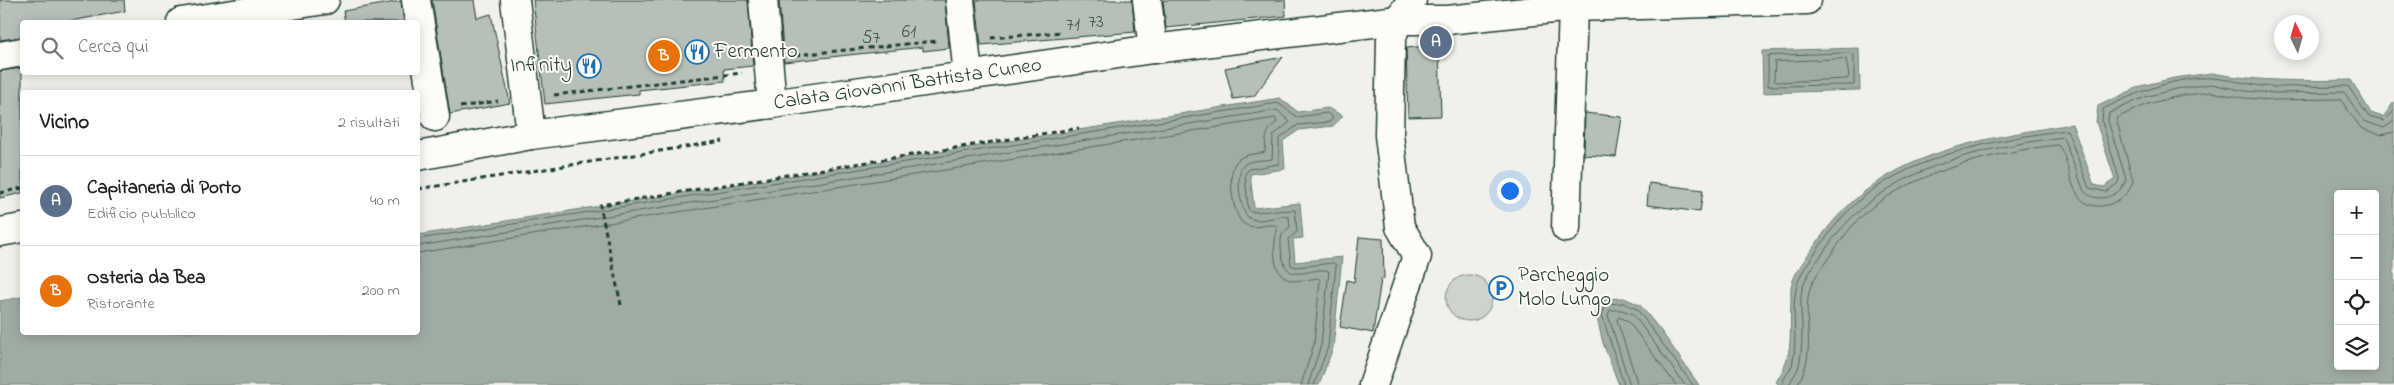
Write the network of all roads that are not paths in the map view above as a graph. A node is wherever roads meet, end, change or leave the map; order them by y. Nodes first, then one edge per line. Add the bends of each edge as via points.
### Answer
1 (325, 0) edge
2 (416, 0) edge
3 (515, 0) edge
4 (763, 0) edge
5 (960, 0) edge
6 (1147, 0) edge
7 (1807, 0) edge
8 (231, 7) edge
9 (1573, 7) junction
10 (1405, 10) edge
11 (188, 20) edge
12 (419, 20) edge
13 (420, 25) edge
14 (1153, 49) junction
15 (20, 52) edge
16 (0, 56) edge
17 (968, 75) junction
18 (772, 104) junction
19 (435, 117) dead end
20 (531, 135) junction
21 (420, 156) edge
22 (20, 228) edge
23 (1566, 228) dead end
24 (0, 232) edge
25 (1373, 385) edge

1 - 8 street
2 - 12 street
3 - 20 street
4 - 18 street
5 - 17 street
6 - 14 street
7 - 9 street, Calata Giovanni Battista Cuneo
8 - 11 street
9 - 10 street, Calata Giovanni Battista Cuneo via 1447,20
9 - 23 street
10 - 14 street, Calata Giovanni Battista Cuneo
10 - 25 street via 1390,40 1389,135 1400,227 1418,256
13 - 19 street
14 - 17 street, Calata Giovanni Battista Cuneo
15 - 16 street
17 - 18 street, Calata Giovanni Battista Cuneo
18 - 20 street, Calata Giovanni Battista Cuneo
20 - 21 street, Calata Giovanni Battista Cuneo
22 - 24 street

